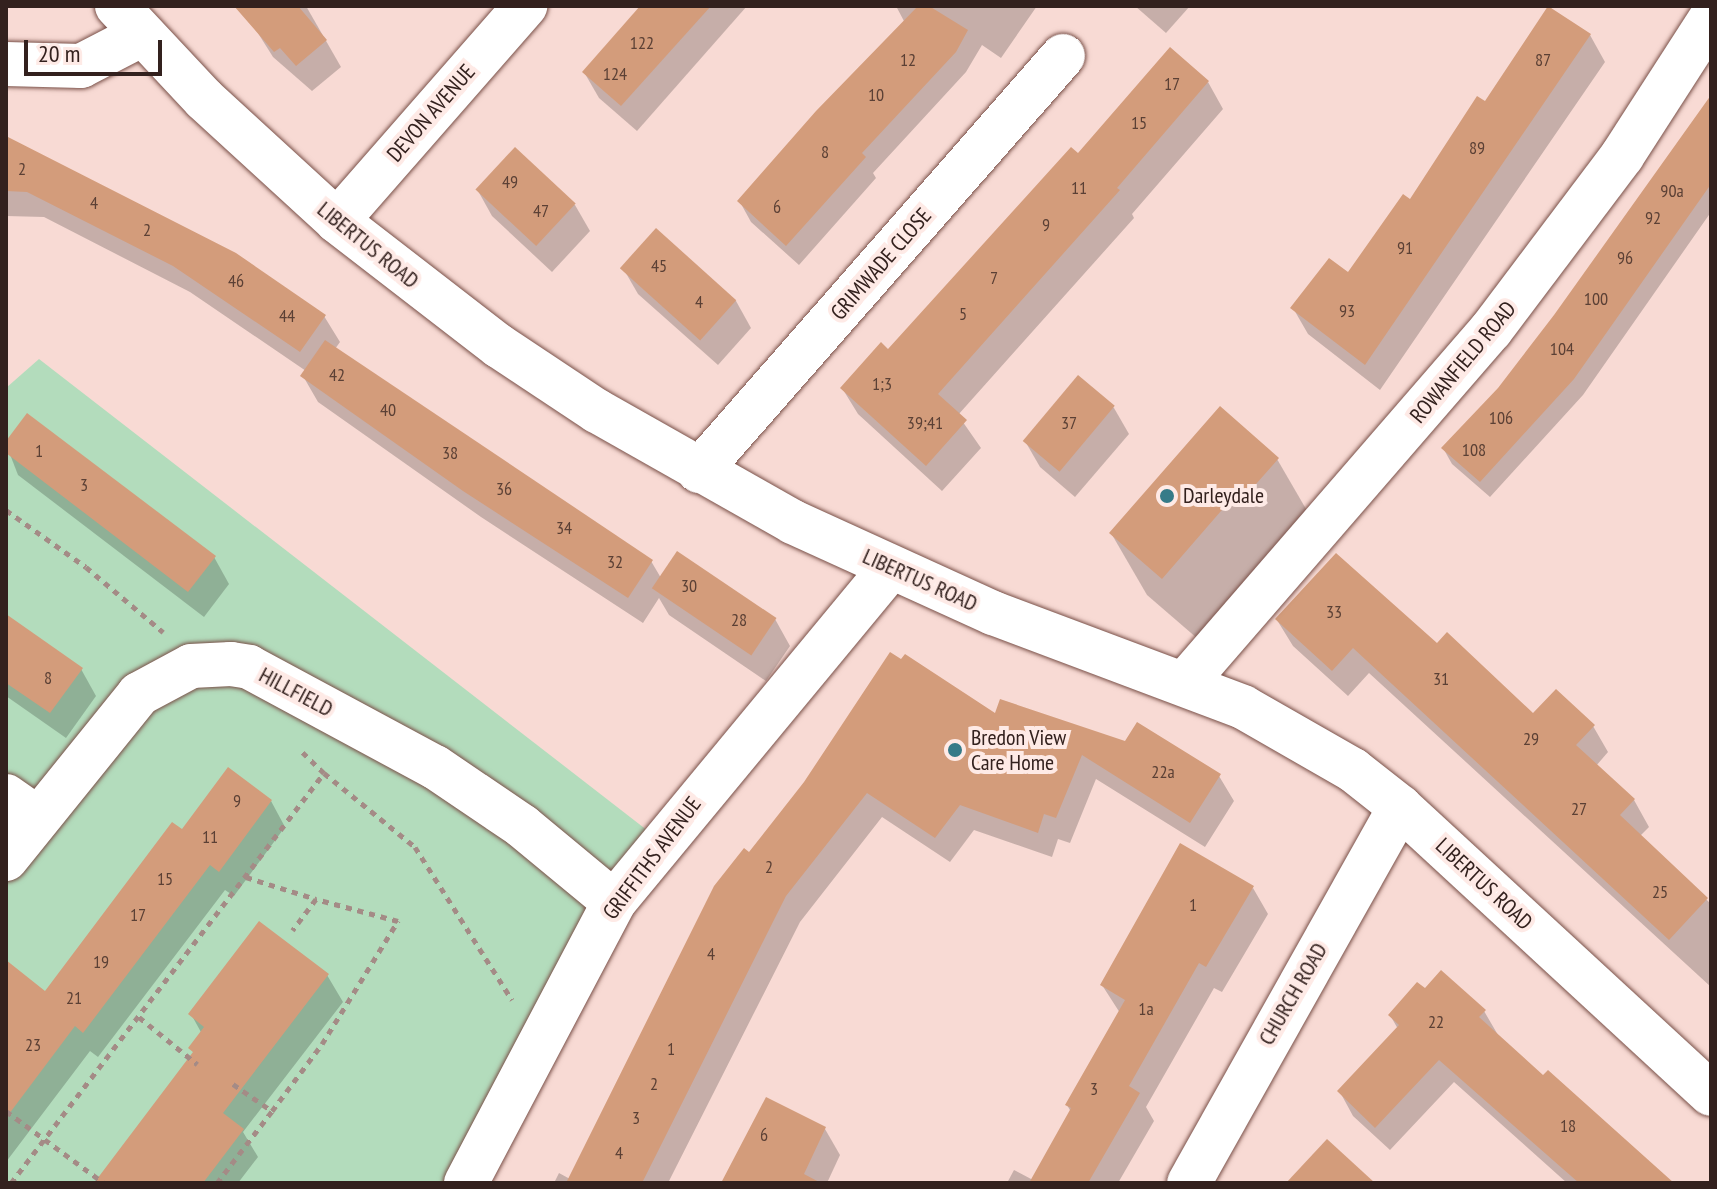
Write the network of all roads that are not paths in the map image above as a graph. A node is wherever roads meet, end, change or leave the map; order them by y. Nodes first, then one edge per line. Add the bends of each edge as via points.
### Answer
1 (525, 6) edge
2 (1711, 18) edge
3 (129, 21) edge
4 (1063, 56) dead end
5 (6, 64) edge
6 (337, 221) junction
7 (699, 471) junction
8 (890, 568) junction
9 (1185, 683) junction
10 (21, 807) edge
11 (1400, 807) junction
12 (6, 859) edge
13 (614, 902) junction
14 (1711, 1094) edge
15 (466, 1183) edge
16 (1189, 1183) edge

1 - 6 street, DEVON AVENUE
2 - 9 street, ROWANFIELD ROAD via 1622,156 1491,330
3 - 5 street via 81,66
3 - 6 street, LIBERTUS ROAD
4 - 7 street, GRIMWADE CLOSE
6 - 7 street, LIBERTUS ROAD via 499,346
7 - 8 street, LIBERTUS ROAD
8 - 9 street, LIBERTUS ROAD via 993,613
8 - 13 street, GRIFFITHS AVENUE
9 - 11 street, LIBERTUS ROAD via 1299,736
10 - 12 street, HILLFIELD
10 - 13 street, HILLFIELD via 139,694 170,673 212,663 249,667 435,767 522,826
11 - 14 street, LIBERTUS ROAD
11 - 16 street, CHURCH ROAD
13 - 15 street, GRIFFITHS AVENUE

